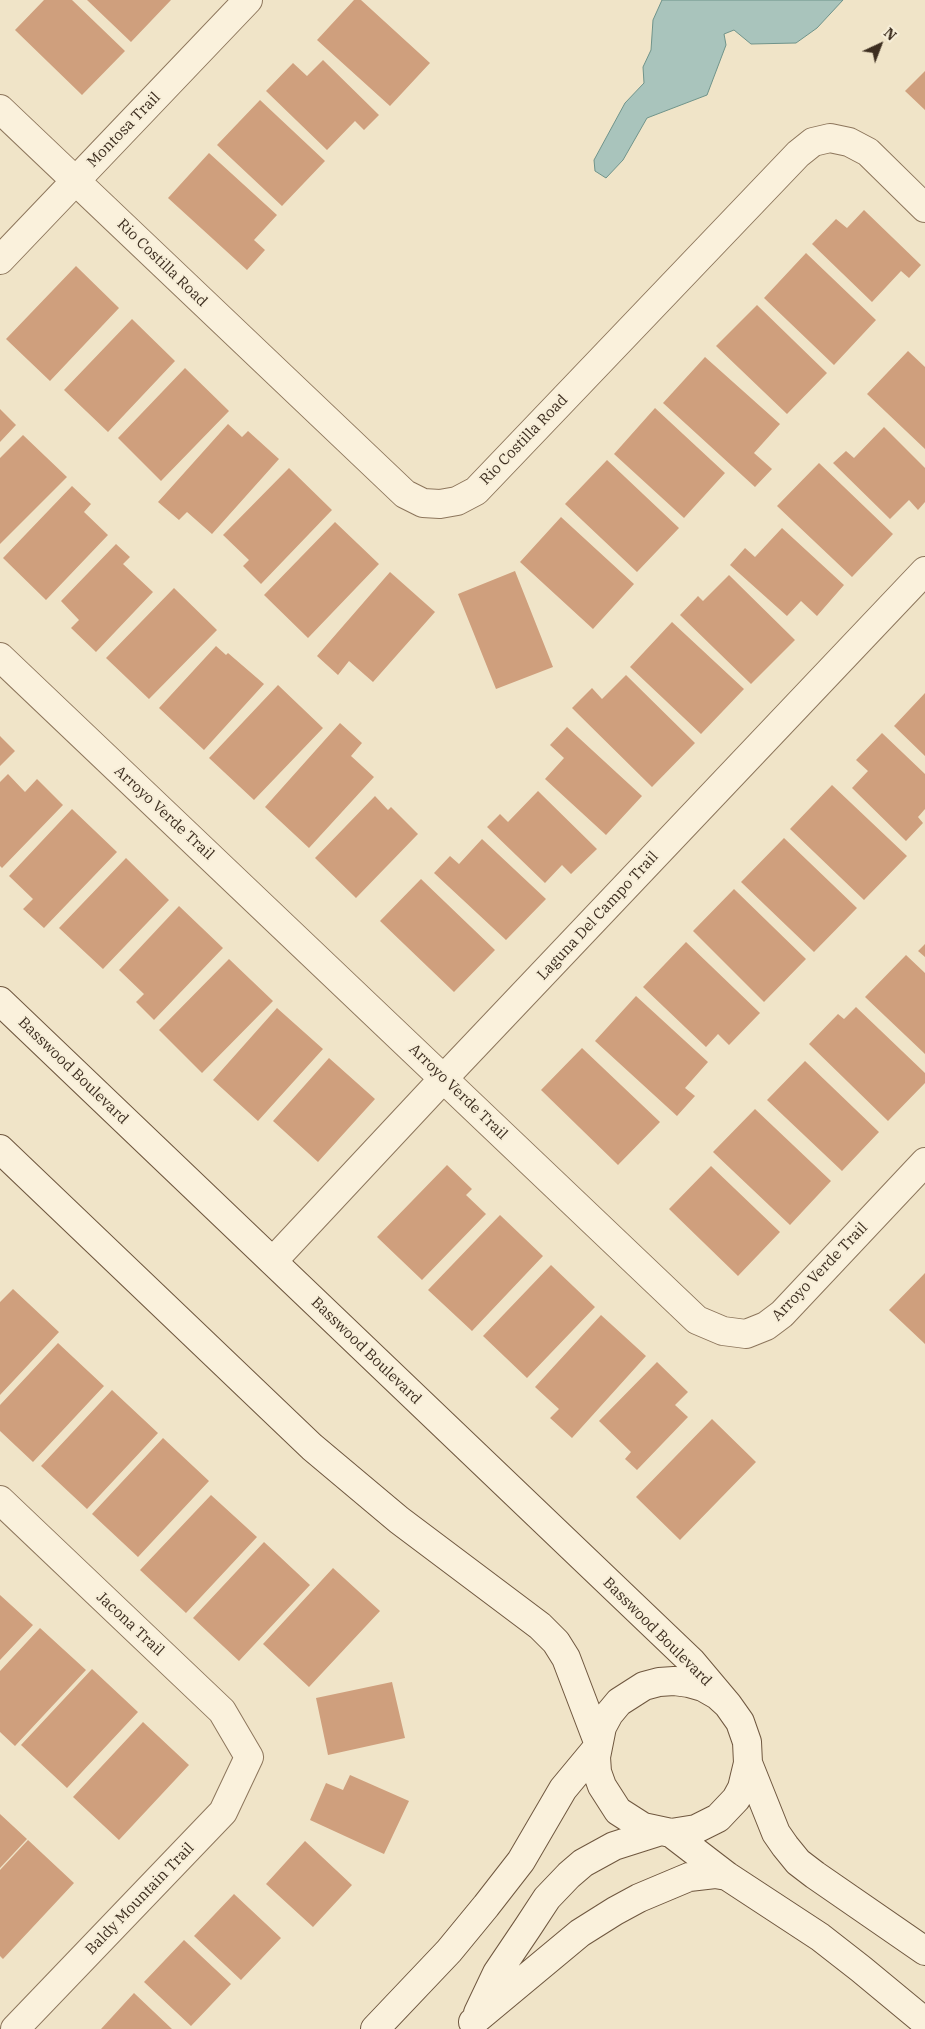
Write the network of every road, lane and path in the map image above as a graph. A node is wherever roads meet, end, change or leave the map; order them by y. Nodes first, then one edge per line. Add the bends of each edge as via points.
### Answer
1 (248, 0) edge
2 (0, 109) edge
3 (75, 181) junction
4 (925, 208) edge
5 (0, 260) edge
6 (925, 571) edge
7 (0, 657) edge
8 (0, 1001) edge
9 (444, 1078) junction
10 (0, 1149) edge
11 (925, 1162) edge
12 (273, 1262) junction
13 (0, 1500) edge
14 (728, 1705) junction
15 (597, 1745) junction
16 (249, 1757) joint
17 (748, 1763) junction
18 (664, 1832) junction
19 (727, 1876) junction
20 (925, 1951) edge
21 (925, 2022) edge
22 (470, 2026) edge
23 (15, 2029) edge
24 (376, 2029) edge

1 - 3 street, Montosa Trail
2 - 3 street, Rio Costilla Road
3 - 4 street, Rio Costilla Road via 405,494 423,503 440,504 457,501 476,491 798,154 814,142 830,138 868,152
3 - 5 street, Montosa Trail
6 - 9 street, Laguna Del Campo Trail
7 - 9 street, Arroyo Verde Trail
8 - 12 street, Basswood Boulevard
9 - 11 street, Arroyo Verde Trail via 697,1320 723,1331 746,1334 766,1326 782,1314
9 - 12 street, Laguna Del Campo Trail
10 - 15 street via 312,1447 398,1520 540,1626 566,1658
12 - 14 street, Basswood Boulevard via 691,1661
13 - 16 street, Jacona Trail via 222,1711
14 - 15 street via 716,1695 689,1683 651,1684 619,1702 602,1727
14 - 17 street via 740,1722 747,1742
15 - 18 street via 597,1772 609,1799 630,1820
15 - 24 street via 563,1789 525,1853 486,1906
16 - 23 street, Baldy Mountain Trail via 223,1812
17 - 18 street via 736,1799 718,1818 696,1829
17 - 20 street via 776,1833 798,1862
18 - 19 street
18 - 22 street via 614,1846 596,1855 557,1887 497,1973
19 - 21 street via 820,1937
19 - 22 street via 689,1877 615,1911 580,1933

